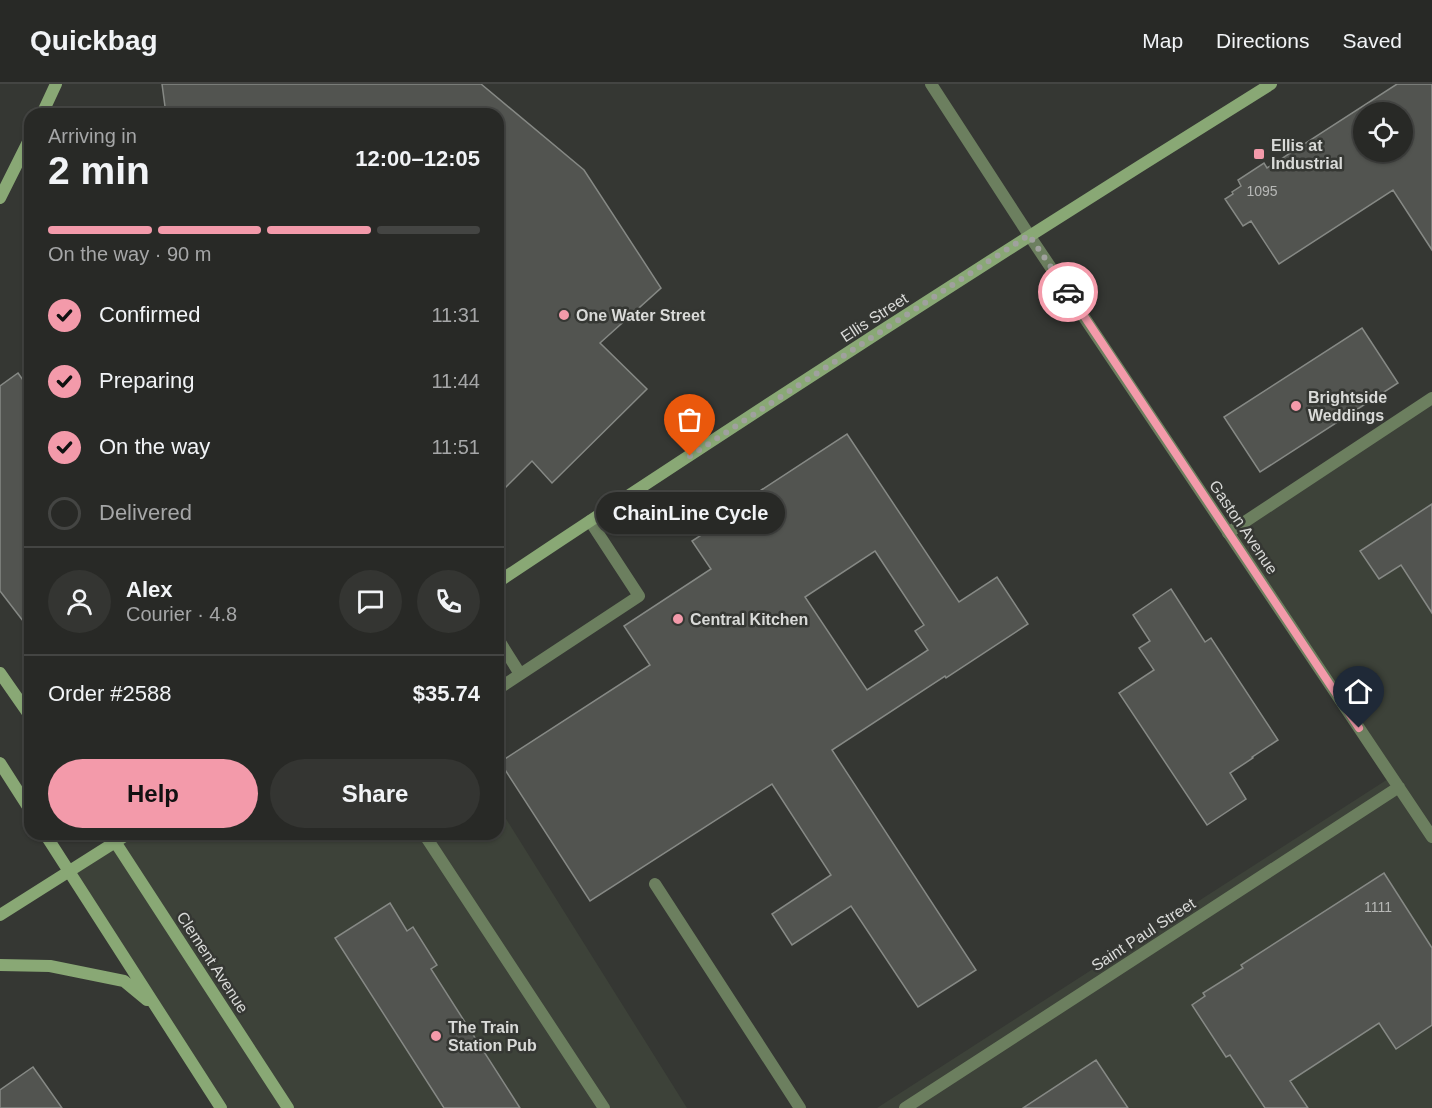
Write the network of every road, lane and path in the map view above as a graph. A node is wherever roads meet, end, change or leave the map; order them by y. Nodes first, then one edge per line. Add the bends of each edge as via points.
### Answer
1 (56, 84) edge
2 (931, 84) edge
3 (1271, 84) edge
4 (45, 108) edge
5 (24, 150) edge
6 (0, 198) edge
7 (1029, 235) junction
8 (1432, 398) edge
9 (590, 521) junction
10 (1228, 533) junction
11 (504, 578) edge
12 (504, 649) edge
13 (0, 673) edge
14 (520, 674) junction
15 (504, 685) edge
16 (24, 707) edge
17 (0, 763) edge
18 (1399, 787) junction
19 (24, 801) edge
20 (1432, 837) edge
21 (49, 840) edge
22 (110, 840) edge
23 (114, 840) edge
24 (428, 840) edge
25 (70, 872) junction
26 (655, 884) dead end
27 (0, 915) edge
28 (0, 965) edge
29 (157, 1009) junction
30 (221, 1108) edge
31 (288, 1108) edge
32 (604, 1108) edge
33 (800, 1108) edge
34 (905, 1108) edge

1 - 4 street
2 - 7 street, Gaston Avenue
3 - 7 street, Ellis Street
5 - 6 street
7 - 9 street, Ellis Street
7 - 10 street, Gaston Avenue
8 - 10 street
9 - 11 street, Ellis Street
9 - 14 street via 639,596
10 - 18 street, Gaston Avenue
12 - 14 street
13 - 16 street
14 - 15 street
17 - 19 street
18 - 20 street, Gaston Avenue
18 - 34 street, Saint Paul Street
21 - 25 street
22 - 25 street
23 - 31 street, Clement Avenue
24 - 32 street
25 - 27 street
25 - 29 street
26 - 33 street
28 - 29 street via 50,966 124,981
29 - 30 street

